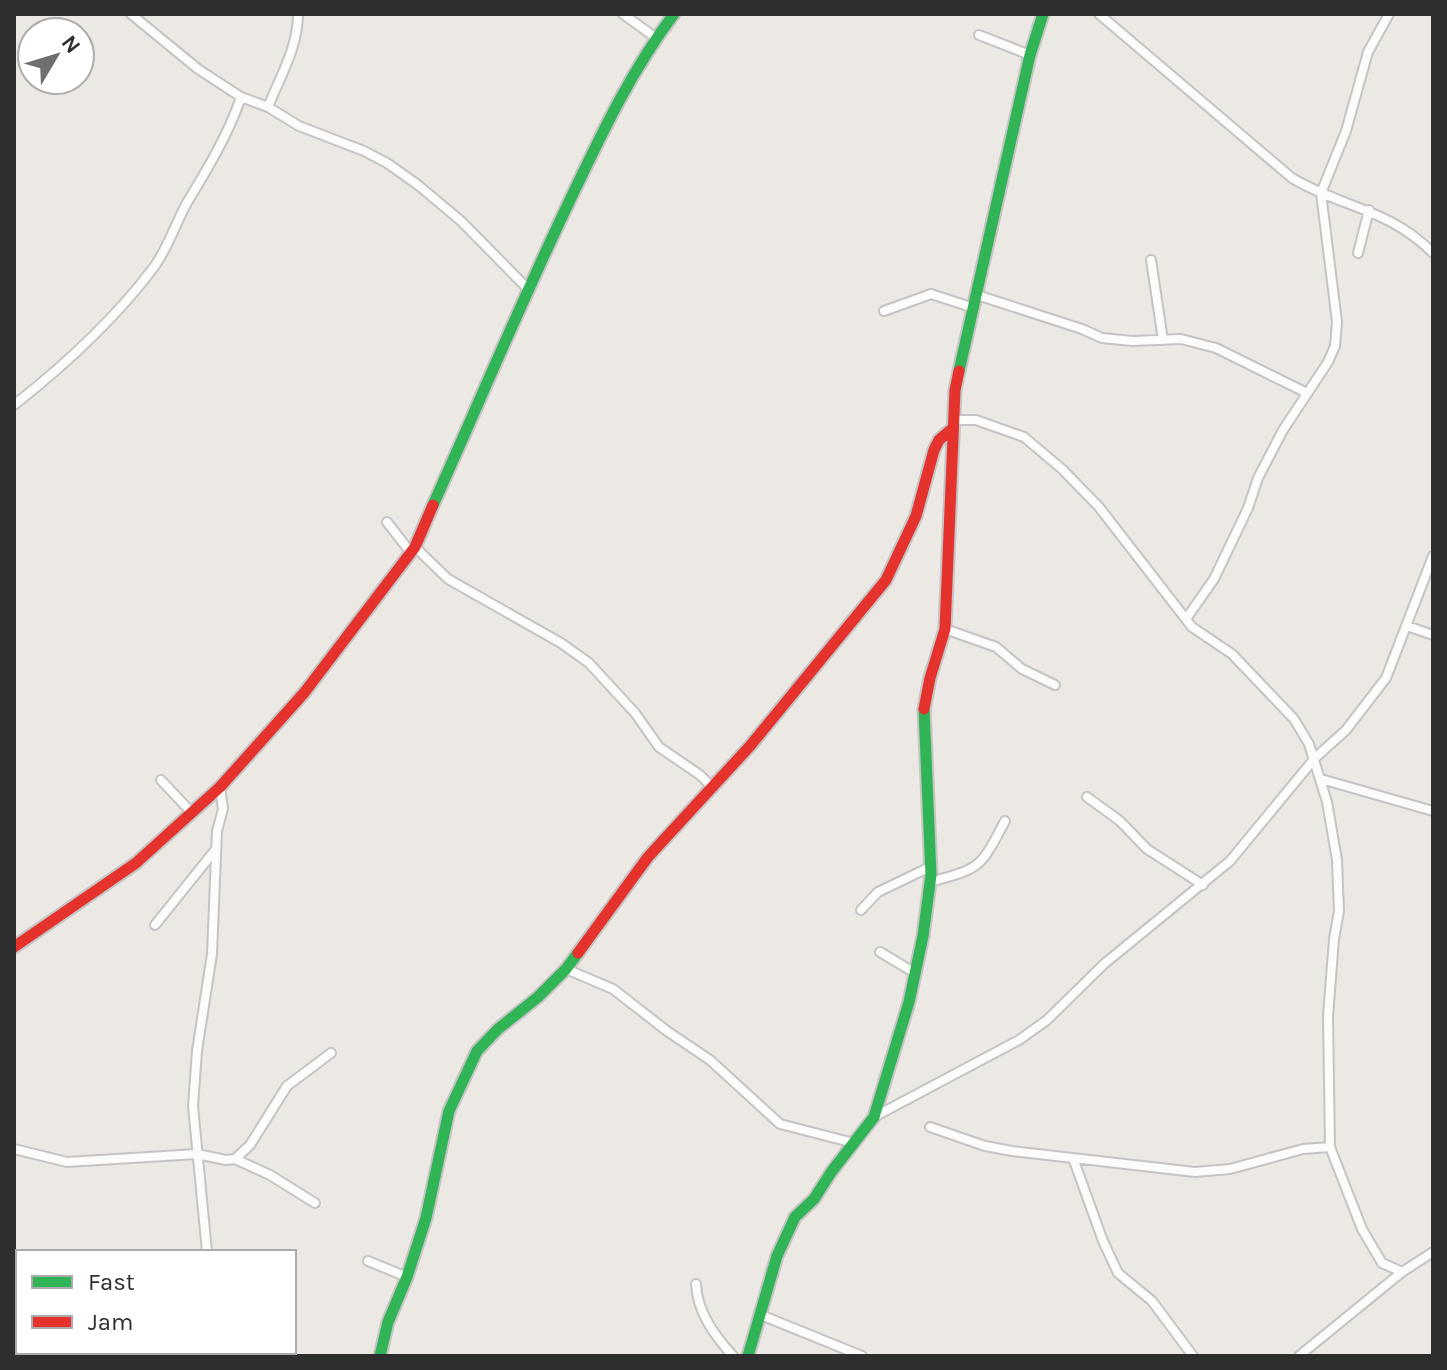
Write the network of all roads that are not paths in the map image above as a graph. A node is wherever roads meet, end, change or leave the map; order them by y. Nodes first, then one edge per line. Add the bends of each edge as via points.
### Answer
1 (131, 14) edge
2 (298, 14) edge
3 (623, 14) edge
4 (674, 14) edge
5 (1043, 14) edge
6 (1099, 14) edge
7 (1389, 14) edge
8 (979, 35) dead end
9 (656, 38) junction
10 (1030, 55) junction
11 (241, 97) junction
12 (268, 107) junction
13 (1321, 193) junction
14 (1369, 210) junction
15 (1358, 253) dead end
16 (1433, 253) edge
17 (1151, 260) dead end
18 (529, 290) junction
19 (976, 302) junction
20 (884, 311) dead end
21 (1163, 340) junction
22 (1307, 393) junction
23 (14, 405) edge
24 (953, 425) junction
25 (387, 522) dead end
26 (413, 550) junction
27 (1433, 556) edge
28 (1186, 619) junction
29 (1407, 626) junction
30 (945, 629) junction
31 (1433, 635) edge
32 (1055, 685) dead end
33 (1315, 758) junction
34 (1321, 779) junction
35 (161, 780) dead end
36 (220, 787) junction
37 (712, 787) junction
38 (1087, 797) dead end
39 (1433, 811) edge
40 (192, 813) junction
41 (1005, 821) dead end
42 (217, 848) junction
43 (930, 867) junction
44 (930, 882) junction
45 (1203, 885) junction
46 (861, 910) dead end
47 (155, 925) dead end
48 (14, 947) edge
49 (880, 952) dead end
50 (566, 969) junction
51 (915, 973) junction
52 (331, 1053) dead end
53 (874, 1117) junction
54 (930, 1127) dead end
55 (854, 1143) junction
56 (1330, 1147) junction
57 (14, 1149) edge
58 (197, 1154) junction
59 (1073, 1158) junction
60 (235, 1159) junction
61 (315, 1203) dead end
62 (207, 1250) edge
63 (1433, 1252) edge
64 (368, 1261) dead end
65 (1402, 1272) junction
66 (407, 1277) junction
67 (696, 1284) dead end
68 (761, 1315) junction
69 (380, 1356) edge
70 (733, 1356) edge
71 (748, 1356) edge
72 (862, 1356) edge
73 (1193, 1356) edge
74 (1299, 1356) edge

1 - 11 street
2 - 12 street via 292,52
3 - 9 street
4 - 9 street
5 - 10 street
6 - 13 street via 1279,168
7 - 13 street via 1368,52 1346,131
8 - 10 street
9 - 18 street via 614,108
10 - 19 street
11 - 12 street
11 - 23 street via 156,265 104,326
12 - 18 street via 408,177 461,221
13 - 14 street
13 - 22 street via 1338,335
14 - 15 street
14 - 16 street via 1409,232
17 - 21 street
18 - 26 street
19 - 20 street via 931,294
19 - 21 street via 1102,338
19 - 24 street via 955,390
21 - 22 street via 1216,348
22 - 28 street via 1258,478 1214,579
24 - 28 street via 976,420 1024,437 1099,507
24 - 30 street
24 - 37 street via 934,450 916,516 886,580
25 - 26 street
26 - 36 street via 304,693
26 - 37 street via 448,579 589,663 659,747
27 - 29 street
28 - 33 street via 1232,654 1294,719
29 - 31 street
29 - 33 street via 1386,678 1346,730
30 - 32 street via 996,647 1022,669
30 - 43 street via 924,710
33 - 34 street
33 - 45 street via 1230,861
34 - 39 street
34 - 56 street via 1337,860 1339,911 1328,1016
35 - 40 street
36 - 40 street
36 - 42 street via 223,809
37 - 50 street via 648,857
38 - 45 street via 1147,849
40 - 48 street via 136,863
41 - 44 street via 984,859 968,872
42 - 47 street
42 - 58 street via 212,954 194,1082
43 - 44 street
43 - 46 street via 878,892
44 - 51 street
45 - 53 street via 1019,1040
49 - 51 street
50 - 55 street via 613,989 710,1060 780,1124
50 - 66 street via 486,1040 469,1066 449,1111
51 - 53 street
52 - 60 street via 287,1086 250,1145
53 - 55 street
54 - 59 street via 985,1146
55 - 68 street via 795,1217 777,1256
56 - 59 street via 1195,1172
56 - 65 street via 1362,1229 1382,1263
57 - 58 street via 67,1162
58 - 60 street
58 - 62 street
59 - 73 street via 1118,1273 1152,1301
60 - 61 street
63 - 65 street
64 - 66 street
65 - 74 street
66 - 69 street
67 - 70 street via 704,1315
68 - 71 street
68 - 72 street

